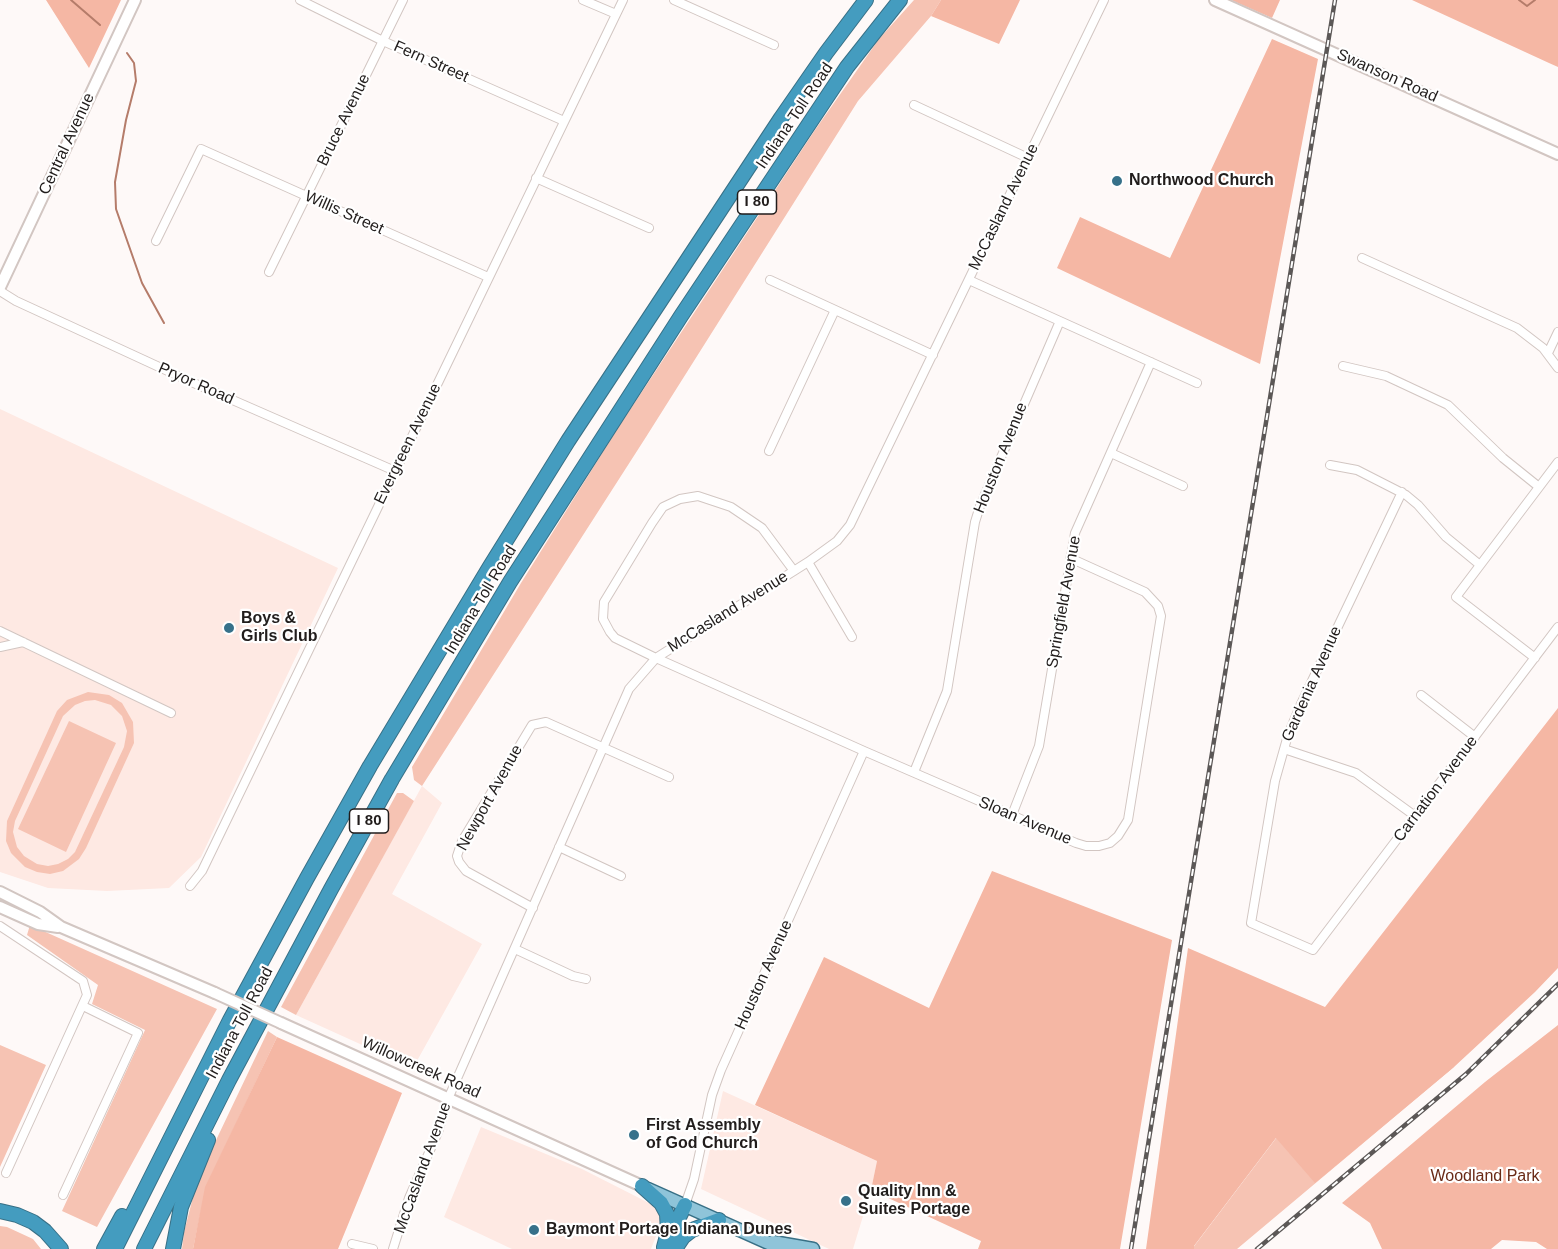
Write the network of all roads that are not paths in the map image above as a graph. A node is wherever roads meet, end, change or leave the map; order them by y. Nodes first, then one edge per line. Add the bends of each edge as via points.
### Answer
1 (135, 0) edge
2 (300, 0) edge
3 (403, 0) edge
4 (583, 0) edge
5 (623, 0) edge
6 (674, 0) edge
7 (866, 0) edge
8 (900, 0) edge
9 (1104, 0) edge
10 (1215, 0) edge
11 (616, 14) junction
12 (383, 41) junction
13 (774, 45) dead end
14 (914, 105) dead end
15 (564, 122) junction
16 (1558, 154) edge
17 (1028, 158) junction
18 (536, 178) junction
19 (307, 196) junction
20 (648, 228) dead end
21 (156, 241) dead end
22 (1362, 258) dead end
23 (269, 272) dead end
24 (488, 277) junction
25 (770, 280) dead end
26 (969, 280) junction
27 (0, 289) edge
28 (835, 310) junction
29 (1060, 321) junction
30 (1558, 332) edge
31 (1548, 353) junction
32 (933, 355) junction
33 (1151, 362) junction
34 (1343, 366) dead end
35 (1558, 368) edge
36 (1197, 383) dead end
37 (769, 451) dead end
38 (1111, 453) junction
39 (1558, 462) edge
40 (1330, 465) dead end
41 (395, 471) junction
42 (1183, 486) dead end
43 (1539, 487) junction
44 (1402, 492) junction
45 (1070, 558) junction
46 (808, 562) junction
47 (1480, 565) junction
48 (794, 571) junction
49 (1558, 627) edge
50 (0, 631) edge
51 (852, 637) dead end
52 (23, 642) junction
53 (0, 647) edge
54 (656, 658) junction
55 (1535, 658) junction
56 (1421, 695) dead end
57 (171, 713) dead end
58 (1475, 737) junction
59 (603, 747) junction
60 (1284, 749) junction
61 (864, 751) junction
62 (914, 772) junction
63 (669, 777) dead end
64 (1012, 815) junction
65 (1415, 816) junction
66 (559, 847) junction
67 (621, 876) dead end
68 (189, 886) dead end
69 (0, 892) edge
70 (0, 906) edge
71 (533, 908) junction
72 (0, 926) edge
73 (61, 927) junction
74 (515, 949) junction
75 (1313, 950) joint
76 (586, 979) dead end
77 (84, 1006) junction
78 (229, 1080) junction
79 (448, 1098) junction
80 (186, 1105) junction
81 (6, 1173) dead end
82 (642, 1186) junction
83 (63, 1195) dead end
84 (685, 1205) junction
85 (0, 1211) edge
86 (0, 1220) edge
87 (719, 1220) junction
88 (352, 1244) dead end
89 (771, 1245) edge
90 (51, 1249) edge
91 (61, 1249) edge
92 (104, 1249) edge
93 (115, 1249) edge
94 (144, 1249) edge
95 (173, 1249) edge
96 (373, 1249) edge
97 (393, 1249) edge
98 (669, 1249) edge
99 (782, 1249) edge
100 (813, 1249) edge

1 - 27 main road, Central Avenue
2 - 12 street, Fern Street
3 - 12 street, Bruce Avenue
4 - 11 street
5 - 11 street, Evergreen Avenue
6 - 13 street
7 - 80 highway, Indiana Toll Road / I 80 via 781,118 489,568 370,766
8 - 78 highway, Indiana Toll Road / I 80 via 847,67 510,582 392,779
9 - 17 street, McCasland Avenue
10 - 16 main road, Swanson Road
11 - 15 street, Evergreen Avenue
12 - 15 street, Fern Street
12 - 19 street, Bruce Avenue
14 - 17 street
15 - 18 street, Evergreen Avenue
17 - 26 street, McCasland Avenue
18 - 20 street
18 - 24 street, Evergreen Avenue
19 - 21 street, Willis Street via 201,149
19 - 23 street, Bruce Avenue
19 - 24 street, Willis Street
22 - 31 street via 1511,325
24 - 41 street, Evergreen Avenue
25 - 28 street
26 - 29 street
26 - 32 street, McCasland Avenue
27 - 41 street, Pryor Road via 16,301
28 - 32 street
28 - 37 street
29 - 33 street
29 - 62 street, Houston Avenue via 980,506 948,691
30 - 31 street
31 - 35 street
32 - 46 street, McCasland Avenue via 850,525 837,541
33 - 36 street
33 - 38 street, Springfield Avenue
34 - 43 street via 1386,376 1448,405
38 - 42 street
38 - 45 street, Springfield Avenue via 1076,533
39 - 43 street
40 - 44 street via 1357,470
41 - 68 street, Evergreen Avenue via 202,871
43 - 47 street
44 - 47 street
44 - 60 street, Gardenia Avenue via 1301,704
45 - 64 street, Springfield Avenue via 1039,746
45 - 64 street, Sloan Avenue via 1145,592 1158,606 1161,616 1128,820 1110,843 1086,846
46 - 48 street, McCasland Avenue
46 - 51 street
47 - 55 street via 1456,597
48 - 54 street, McCasland Avenue
48 - 54 street, Sloan Avenue via 762,528 730,507 698,496 663,507 602,607 603,619 615,638
49 - 55 street, Carnation Avenue
50 - 52 street
52 - 53 street
52 - 57 street
54 - 59 street, McCasland Avenue via 629,689
54 - 61 street, Sloan Avenue
55 - 58 street, Carnation Avenue
56 - 58 street
58 - 65 street, Carnation Avenue
59 - 63 street
59 - 66 street, McCasland Avenue
59 - 71 street, Newport Avenue via 546,722 532,724 459,849 459,862 466,871
60 - 65 street via 1356,773
60 - 75 street, Gardenia Avenue via 1251,923
61 - 62 street, Sloan Avenue
61 - 84 street, Houston Avenue via 721,1070
62 - 64 street, Sloan Avenue
65 - 75 street, Carnation Avenue
66 - 67 street
66 - 71 street, McCasland Avenue
69 - 73 main road, Willowcreek Road
70 - 73 main road, Willowcreek Road via 38,924
71 - 74 street, McCasland Avenue
72 - 77 street via 83,981 87,995
73 - 79 main road, Willowcreek Road, bridge
74 - 76 street
74 - 79 street, McCasland Avenue
77 - 81 street
77 - 83 street via 138,1033
78 - 94 highway, Indiana Toll Road / I 80
78 - 95 highway via 219,1115 181,1207
79 - 82 main road, Willowcreek Road
79 - 97 street, McCasland Avenue
80 - 92 highway
80 - 93 highway, Indiana Toll Road / I 80
82 - 84 main road, Willowcreek Road
82 - 98 highway via 667,1214
84 - 87 main road, Willowcreek Road
84 - 98 highway
85 - 91 highway via 33,1222
86 - 90 highway via 27,1229
87 - 89 main road, Willowcreek Road
87 - 98 highway via 692,1230
88 - 96 street
89 - 99 main road, Willowcreek Road
89 - 100 main road

